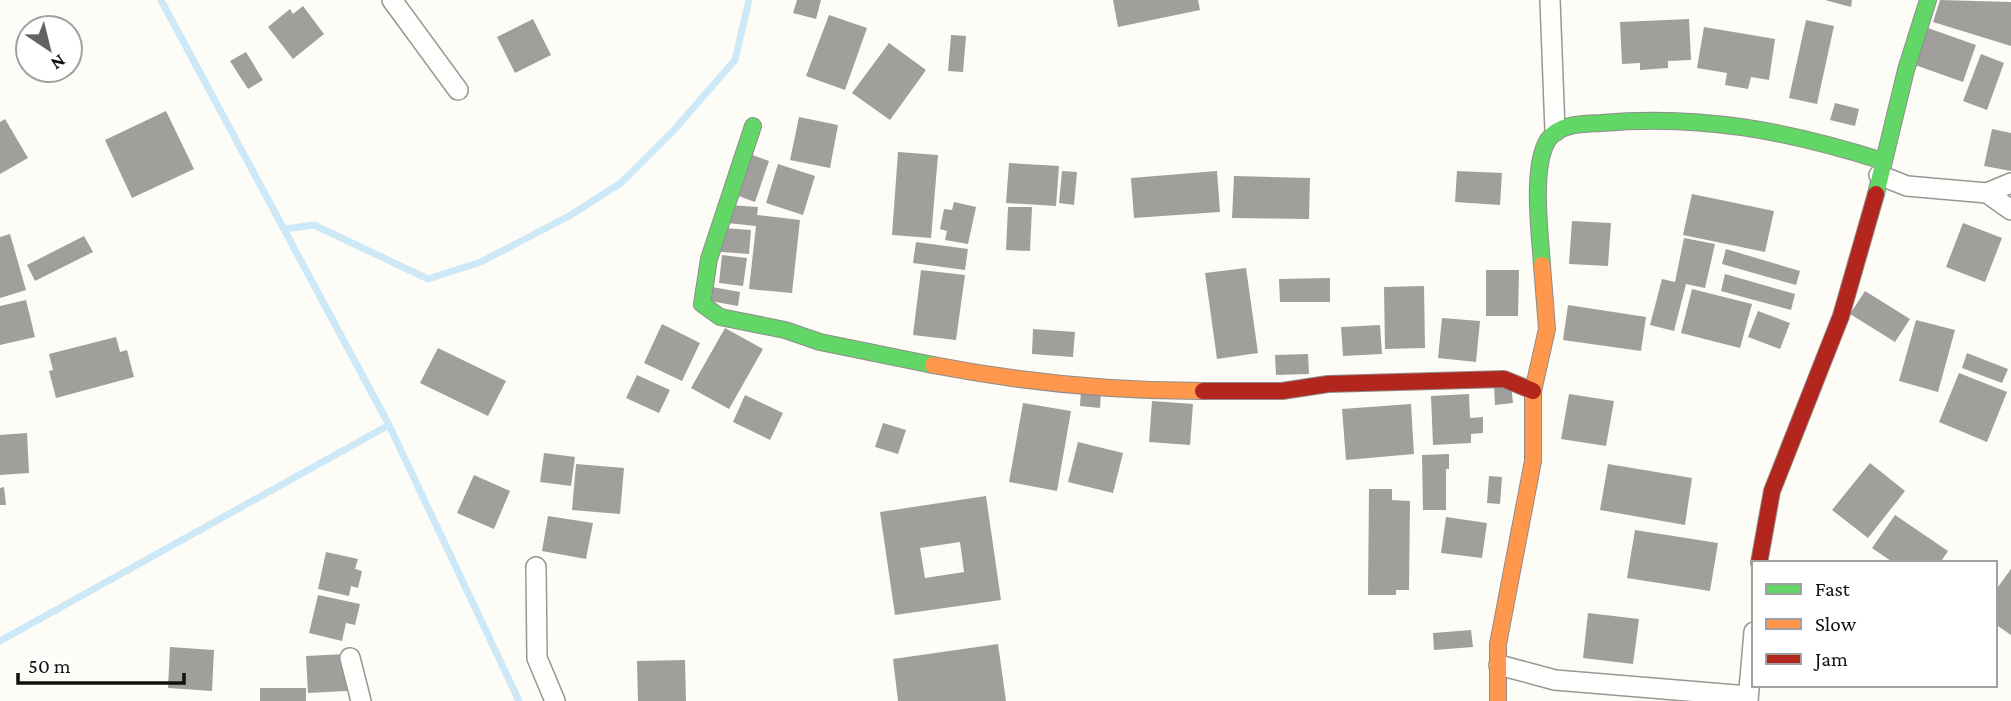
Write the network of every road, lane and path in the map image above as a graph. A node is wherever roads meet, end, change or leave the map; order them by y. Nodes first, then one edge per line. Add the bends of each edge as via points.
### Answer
1 (392, 0) edge
2 (1550, 0) edge
3 (1928, 0) edge
4 (458, 90) dead end
5 (754, 126) dead end
6 (1555, 131) junction
7 (1881, 168) junction
8 (2011, 183) edge
9 (1987, 193) junction
10 (2011, 210) edge
11 (1533, 391) junction
12 (1759, 561) edge
13 (536, 567) dead end
14 (1752, 654) edge
15 (350, 657) dead end
16 (1499, 665) junction
17 (1748, 698) edge
18 (361, 701) edge
19 (555, 701) edge
20 (1498, 701) edge

1 - 4 street
2 - 6 street
3 - 7 street
5 - 11 street via 709,259 702,304 720,317 990,376 1128,391 1282,391 1328,384 1504,379
6 - 7 street via 1654,118 1720,122 1835,146
6 - 11 street via 1546,142 1537,192 1547,329
7 - 9 street via 1907,186
7 - 12 street via 1853,281 1777,477
8 - 9 street
9 - 10 street
11 - 16 street via 1533,461 1498,644
13 - 19 street via 537,658
14 - 17 street
15 - 18 street
16 - 17 street via 1555,680
16 - 20 street

